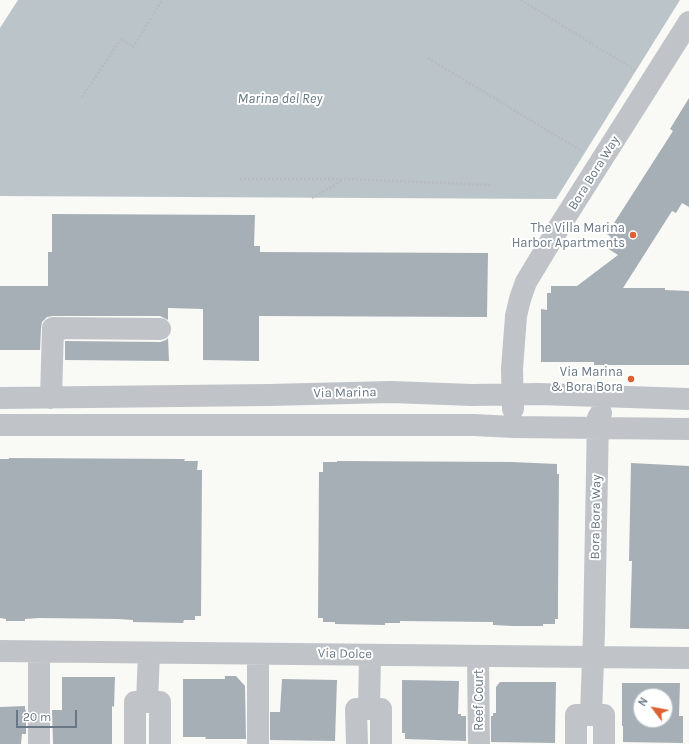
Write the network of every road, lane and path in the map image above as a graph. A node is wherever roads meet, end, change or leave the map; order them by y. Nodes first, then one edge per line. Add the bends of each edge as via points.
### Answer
1 (162, 0) edge
2 (521, 0) edge
3 (689, 22) edge
4 (428, 58) dead end
5 (636, 71) dead end
6 (82, 97) dead end
7 (584, 154) dead end
8 (240, 178) dead end
9 (345, 180) junction
10 (491, 185) dead end
11 (312, 198) dead end
12 (160, 329) dead end
13 (513, 395) junction
14 (0, 398) edge
15 (51, 398) junction
16 (631, 398) junction
17 (689, 399) edge
18 (0, 425) edge
19 (513, 427) junction
20 (598, 428) junction
21 (689, 429) edge
22 (0, 651) edge
23 (39, 652) junction
24 (149, 653) junction
25 (258, 654) junction
26 (370, 655) junction
27 (478, 656) junction
28 (593, 656) junction
29 (689, 658) edge
30 (147, 702) junction
31 (369, 709) junction
32 (591, 715) junction
33 (39, 744) edge
34 (135, 744) edge
35 (160, 744) edge
36 (258, 744) edge
37 (357, 744) edge
38 (381, 744) edge
39 (479, 744) edge
40 (576, 744) edge
41 (604, 744) edge

1 - 6 path via 132,47 121,39
2 - 5 path
3 - 13 street, Bora Bora Way via 526,282 516,316
4 - 7 path
8 - 9 path
9 - 10 path
9 - 11 path
12 - 15 street via 53,328
13 - 15 street, Via Marina via 391,392
13 - 16 street, Via Marina
13 - 19 street, Bora Bora Way
14 - 15 street, Via Marina
16 - 17 street, Via Marina
16 - 20 street, Bora Bora Way via 606,406 598,418
18 - 19 street
19 - 20 street
20 - 21 street
20 - 28 street, Bora Bora Way
22 - 23 street, Via Dolce
23 - 24 street, Via Dolce
23 - 33 street
24 - 25 street, Via Dolce
24 - 30 street
25 - 26 street, Via Dolce
25 - 36 street
26 - 27 street, Via Dolce
26 - 31 street
27 - 28 street, Via Dolce
27 - 39 street, Reef Court
28 - 29 street, Via Dolce
28 - 32 street, Bora Bora Way
30 - 34 street via 135,702
30 - 35 street via 160,702
31 - 37 street via 356,709
31 - 38 street via 381,709
32 - 40 street via 576,715
32 - 41 street via 604,715

